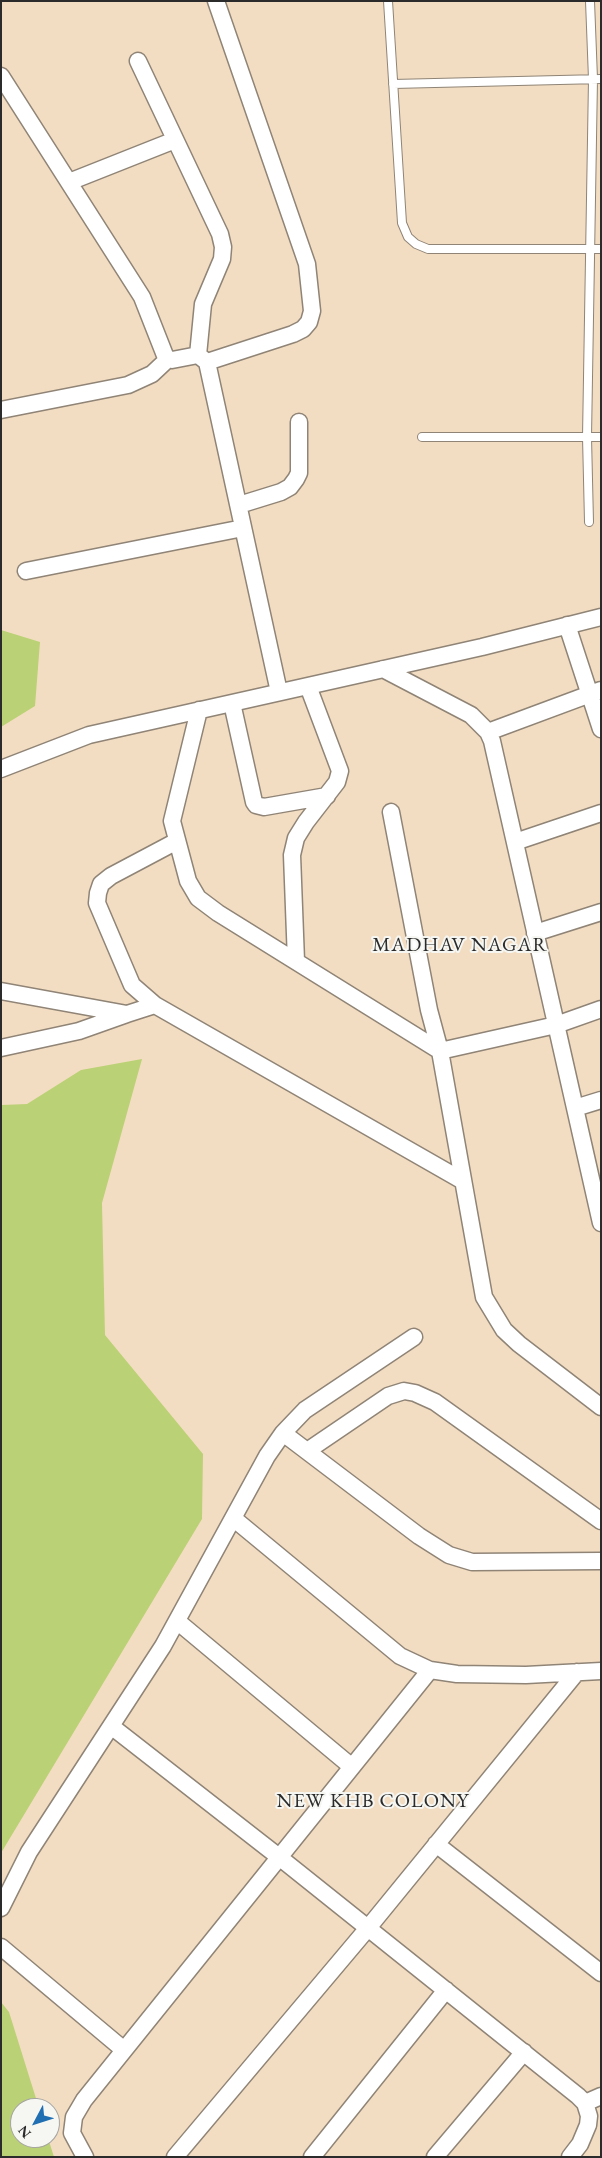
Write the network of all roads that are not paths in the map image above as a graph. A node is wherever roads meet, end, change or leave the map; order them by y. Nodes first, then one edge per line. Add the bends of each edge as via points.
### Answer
1 (216, 1) edge
2 (388, 1) edge
3 (590, 1) edge
4 (138, 61) dead end
5 (1, 76) edge
6 (597, 79) edge
7 (393, 84) junction
8 (175, 140) junction
9 (69, 182) junction
10 (589, 248) junction
11 (601, 249) edge
12 (168, 359) junction
13 (202, 359) junction
14 (1, 410) edge
15 (299, 422) dead end
16 (601, 436) edge
17 (587, 437) junction
18 (422, 438) dead end
19 (239, 505) junction
20 (589, 522) dead end
21 (244, 528) junction
22 (26, 572) dead end
23 (601, 617) edge
24 (567, 625) junction
25 (383, 669) junction
26 (308, 686) junction
27 (279, 692) junction
28 (595, 692) edge
29 (232, 703) junction
30 (198, 710) junction
31 (601, 729) edge
32 (488, 732) junction
33 (1, 769) edge
34 (327, 796) junction
35 (391, 812) dead end
36 (601, 813) edge
37 (177, 841) junction
38 (515, 842) junction
39 (601, 912) edge
40 (535, 933) junction
41 (296, 961) junction
42 (1, 990) edge
43 (155, 1005) junction
44 (601, 1009) edge
45 (126, 1014) junction
46 (556, 1025) junction
47 (1, 1048) edge
48 (440, 1051) junction
49 (601, 1100) edge
50 (575, 1108) junction
51 (463, 1182) junction
52 (601, 1223) edge
53 (414, 1337) dead end
54 (601, 1407) edge
55 (283, 1433) junction
56 (307, 1451) junction
57 (233, 1518) junction
58 (601, 1521) edge
59 (601, 1561) edge
60 (177, 1621) junction
61 (430, 1670) junction
62 (601, 1671) edge
63 (577, 1672) junction
64 (110, 1726) junction
65 (352, 1767) junction
66 (436, 1844) junction
67 (279, 1857) junction
68 (1, 1908) edge
69 (368, 1928) junction
70 (1, 1947) edge
71 (601, 1973) edge
72 (446, 1990) junction
73 (124, 2050) junction
74 (524, 2052) junction
75 (601, 2096) edge
76 (585, 2103) junction
77 (85, 2157) edge
78 (175, 2157) edge
79 (312, 2157) edge
80 (435, 2157) edge
81 (570, 2157) edge

1 - 13 street via 307,264 312,311 303,329 294,334
2 - 7 lane
3 - 6 lane
4 - 8 street
5 - 9 street
6 - 7 lane
6 - 10 lane
7 - 10 lane via 402,222 408,237 416,244 428,249
8 - 9 street
8 - 13 street via 220,234 223,247 222,259 203,304
9 - 12 street via 142,297
10 - 11 lane
10 - 17 lane
12 - 13 street
12 - 14 street via 152,374 128,385
13 - 19 street
15 - 19 street via 299,472 296,479 281,492
16 - 17 lane
17 - 18 lane
17 - 20 lane
19 - 21 street
21 - 22 street
21 - 27 street
23 - 24 street
24 - 25 street
24 - 28 street
25 - 26 street
25 - 32 street via 471,715
26 - 27 street
26 - 34 street via 340,771
27 - 29 street
28 - 31 street
28 - 32 street
29 - 30 street
29 - 34 street via 256,805 264,808
30 - 33 street via 89,734
30 - 37 street via 174,808 172,822
32 - 38 street
34 - 41 street via 296,838 292,855
35 - 48 street via 429,1010
36 - 38 street
37 - 41 street via 188,881 198,898
37 - 43 street via 111,876 101,884 98,893 97,903 132,985
38 - 40 street
39 - 40 street
40 - 46 street
41 - 48 street
42 - 45 street
43 - 45 street
43 - 51 street
44 - 46 street
45 - 47 street via 79,1031
46 - 48 street
46 - 50 street
48 - 51 street
49 - 50 street
50 - 52 street
51 - 54 street via 484,1297 494,1315 519,1344
53 - 55 street via 305,1410
55 - 56 street
55 - 57 street
56 - 58 street via 388,1396 404,1391 415,1393 435,1402
56 - 59 street via 449,1555 472,1562
57 - 60 street
57 - 61 street via 400,1656
60 - 64 street
60 - 65 street
61 - 63 street via 457,1674 526,1675
61 - 65 street
62 - 63 street
63 - 66 street
64 - 67 street
64 - 68 street via 29,1852
65 - 67 street
66 - 69 street
66 - 71 street
67 - 69 street
67 - 73 street
69 - 72 street
69 - 78 street
70 - 73 street
72 - 74 street
72 - 79 street
73 - 77 street via 74,2117 72,2133
74 - 76 street
74 - 80 street
75 - 76 street
76 - 81 street via 588,2125

